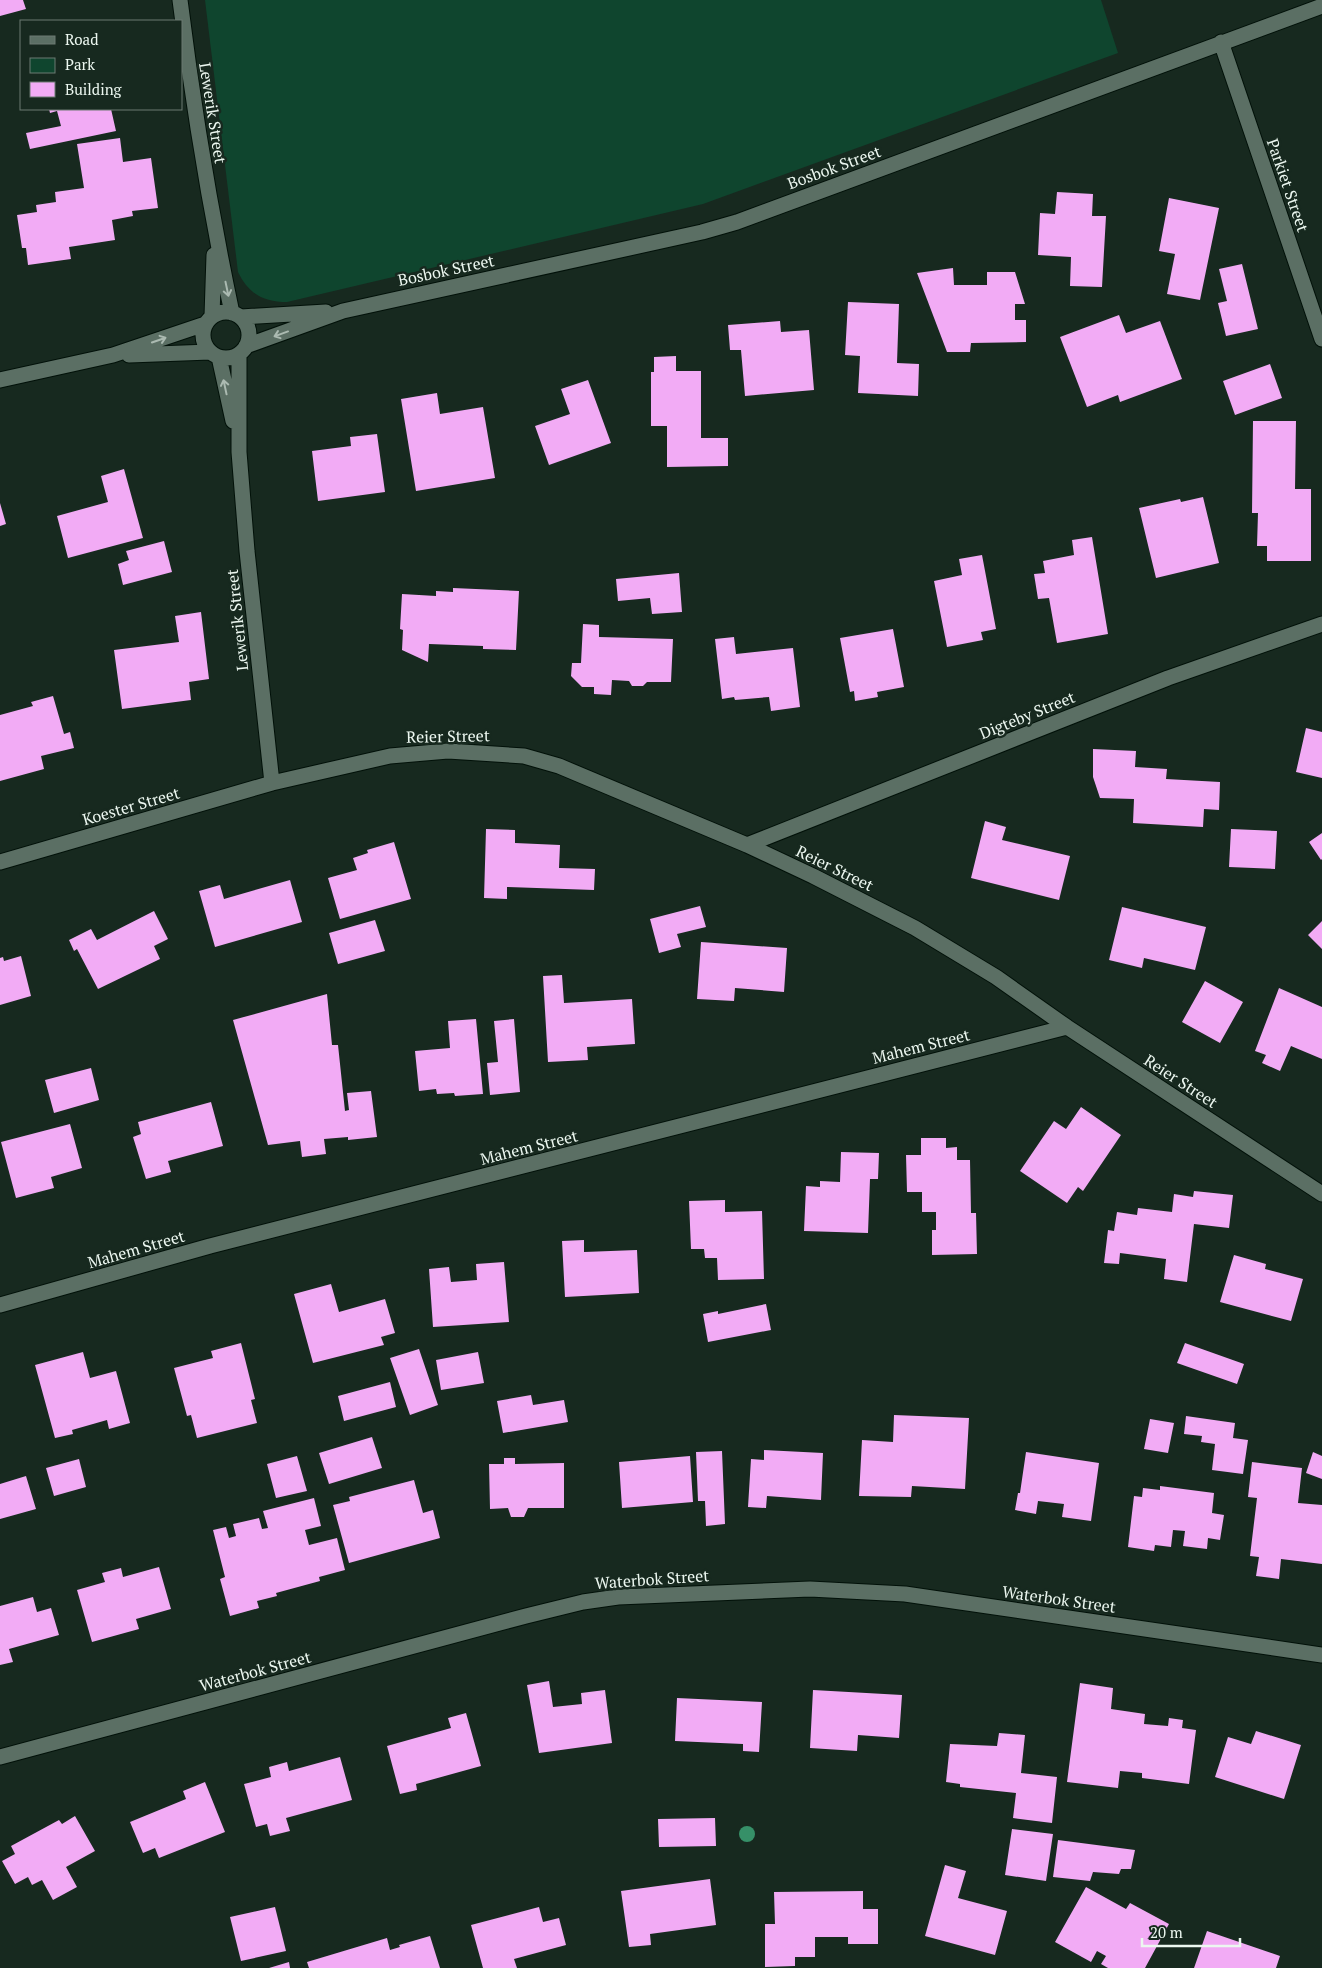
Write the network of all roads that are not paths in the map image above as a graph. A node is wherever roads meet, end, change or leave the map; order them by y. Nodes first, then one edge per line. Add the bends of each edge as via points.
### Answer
1 (180, 0) edge
2 (1322, 6) edge
3 (1221, 42) junction
4 (215, 231) junction
5 (343, 311) junction
6 (236, 315) junction
7 (209, 320) junction
8 (1322, 339) edge
9 (243, 350) junction
10 (215, 354) junction
11 (113, 355) junction
12 (0, 380) edge
13 (239, 452) junction
14 (1322, 624) edge
15 (272, 783) junction
16 (747, 845) junction
17 (0, 862) edge
18 (1067, 1027) junction
19 (1322, 1194) edge
20 (0, 1305) edge
21 (1322, 1655) edge
22 (0, 1757) edge

1 - 4 street, Lewerik Street
2 - 3 street, Bosbok Street
3 - 5 street, Bosbok Street via 719,227
3 - 8 street, Parkiet Street
4 -> 6 street, Lewerik Street
4 - 7 street, Lewerik Street
5 - 6 street, Bosbok Street
5 -> 9 street, Bosbok Street
6 - 7 street via 222,312
6 - 9 street via 248,331
7 - 10 street via 203,329 203,342
11 -> 7 street
9 - 10 street via 229,358
9 - 13 street, Lewerik Street
10 - 11 street
13 -> 10 street, Lewerik Street
11 - 12 street
13 - 15 street, Lewerik Street
14 - 16 street, Digteby Street via 1168,678
15 - 16 street, Reier Street via 423,751 524,756 560,766
15 - 17 street, Koester Street
16 - 18 street, Reier Street via 915,928 996,977
18 - 19 street, Reier Street
18 - 20 street, Mahem Street via 219,1244
21 - 22 street, Waterbok Street via 905,1594 810,1589 618,1597 526,1616

